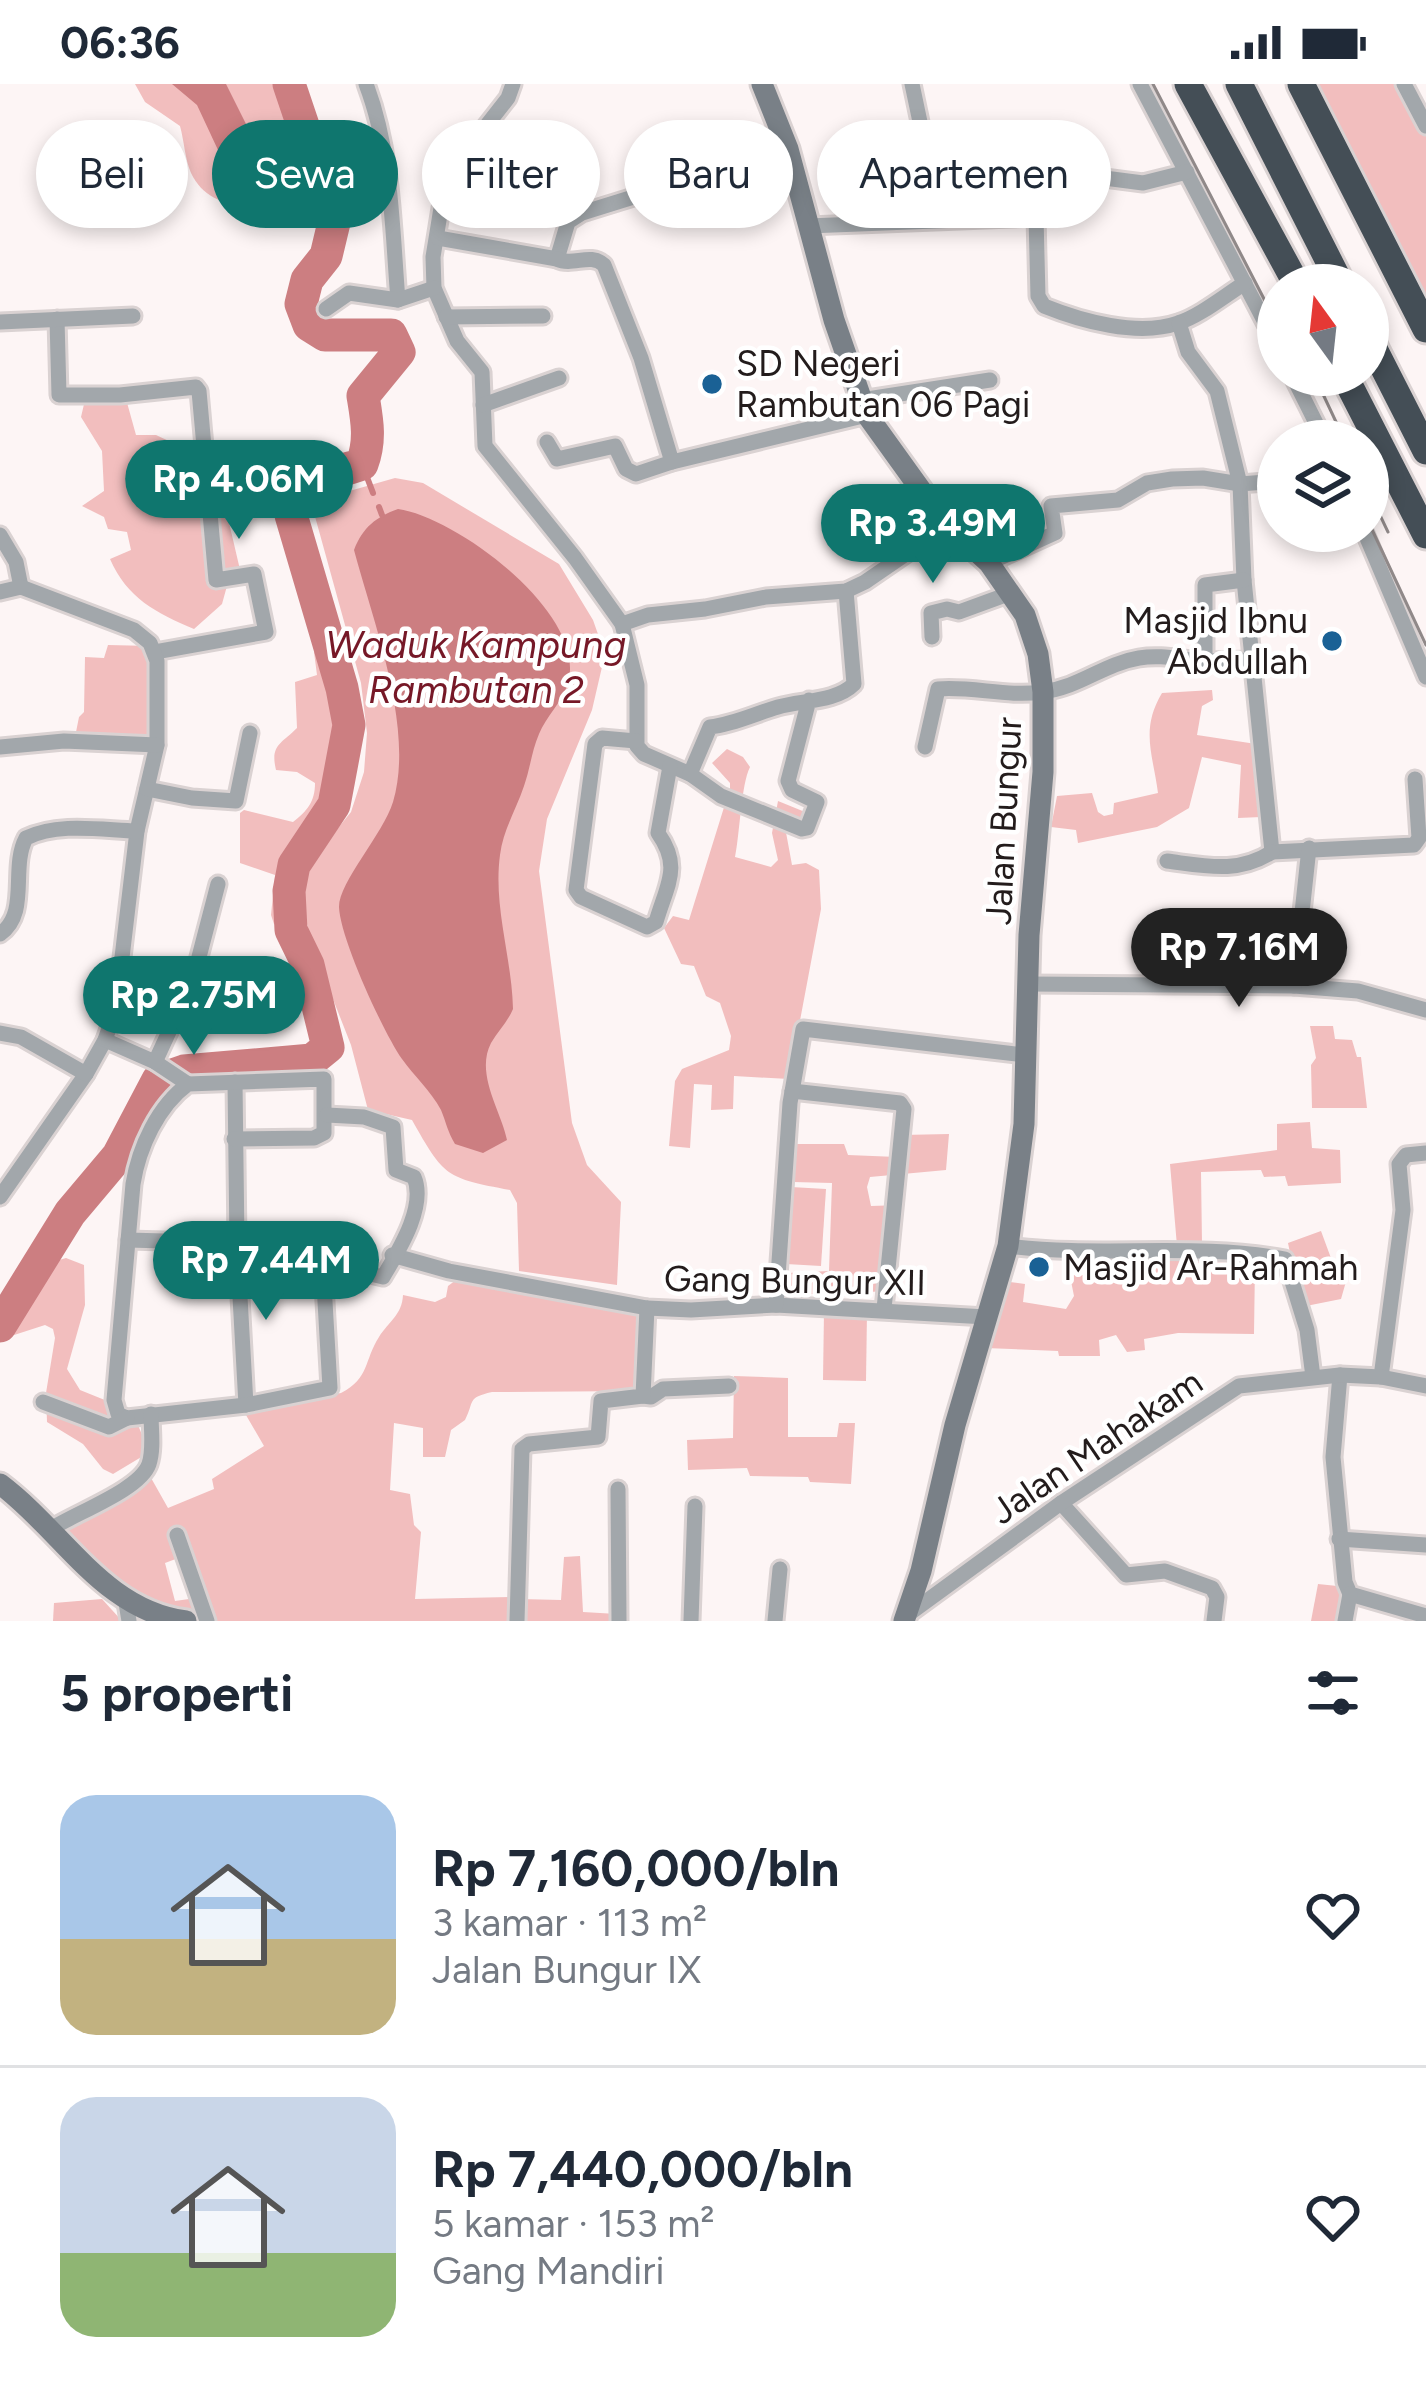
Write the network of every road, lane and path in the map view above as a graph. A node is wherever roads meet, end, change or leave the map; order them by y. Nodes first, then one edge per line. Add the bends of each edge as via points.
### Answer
1 (366, 84) edge
2 (513, 84) edge
3 (762, 84) edge
4 (912, 84) edge
5 (1140, 84) edge
6 (1188, 84) edge
7 (1239, 84) edge
8 (1301, 84) edge
9 (1404, 84) edge
10 (776, 120) edge
11 (920, 120) edge
12 (1426, 126) edge
13 (793, 168) edge
14 (1186, 172) junction
15 (1111, 178) edge
16 (624, 201) edge
17 (808, 226) junction
18 (817, 226) edge
19 (1036, 228) edge
20 (438, 238) junction
21 (557, 259) junction
22 (1286, 264) edge
23 (1330, 264) edge
24 (1244, 283) junction
25 (434, 288) junction
26 (398, 300) junction
27 (1257, 307) edge
28 (326, 309) dead end
29 (133, 316) dead end
30 (542, 316) dead end
31 (446, 317) junction
32 (57, 319) junction
33 (0, 322) edge
34 (1179, 323) junction
35 (1426, 329) edge
36 (559, 378) dead end
37 (1389, 379) edge
38 (990, 380) dead end
39 (1355, 396) edge
40 (483, 405) junction
41 (864, 408) junction
42 (548, 442) dead end
43 (1426, 451) edge
44 (672, 462) junction
45 (1257, 483) edge
46 (1240, 484) junction
47 (944, 522) junction
48 (0, 535) edge
49 (1426, 535) edge
50 (1373, 552) edge
51 (989, 563) junction
52 (1244, 580) junction
53 (21, 587) junction
54 (846, 591) junction
55 (0, 592) edge
56 (1011, 593) junction
57 (622, 624) junction
58 (932, 637) dead end
59 (155, 652) junction
60 (1255, 660) junction
61 (1204, 661) junction
62 (1426, 677) edge
63 (1043, 692) junction
64 (808, 700) junction
65 (250, 733) dead end
66 (636, 741) junction
67 (157, 745) junction
68 (0, 747) edge
69 (926, 747) dead end
70 (670, 766) junction
71 (690, 774) junction
72 (1415, 779) dead end
73 (147, 789) junction
74 (137, 831) junction
75 (1310, 848) junction
76 (1272, 852) junction
77 (1167, 861) dead end
78 (218, 884) dead end
79 (0, 934) edge
80 (1028, 984) junction
81 (1294, 986) junction
82 (186, 1000) junction
83 (255, 1008) dead end
84 (1426, 1010) edge
85 (0, 1033) edge
86 (105, 1040) junction
87 (1025, 1055) junction
88 (158, 1064) junction
89 (86, 1074) junction
90 (185, 1081) junction
91 (235, 1082) junction
92 (792, 1090) junction
93 (327, 1115) junction
94 (234, 1138) junction
95 (1426, 1153) edge
96 (0, 1197) edge
97 (128, 1240) junction
98 (1008, 1246) junction
99 (237, 1248) junction
100 (392, 1255) junction
101 (325, 1263) junction
102 (776, 1305) junction
103 (647, 1308) junction
104 (884, 1309) junction
105 (986, 1317) junction
106 (1340, 1376) junction
107 (1313, 1377) junction
108 (1381, 1377) junction
109 (729, 1386) dead end
110 (1426, 1386) edge
111 (644, 1396) junction
112 (43, 1402) dead end
113 (246, 1405) junction
114 (151, 1414) junction
115 (127, 1418) junction
116 (0, 1484) edge
117 (618, 1489) dead end
118 (1061, 1503) junction
119 (695, 1506) dead end
120 (51, 1529) junction
121 (177, 1535) dead end
122 (1339, 1539) junction
123 (1426, 1545) edge
124 (780, 1569) dead end
125 (1350, 1594) junction
126 (128, 1612) edge
127 (1426, 1616) edge
128 (906, 1619) edge
129 (186, 1621) edge
130 (207, 1621) edge
131 (517, 1621) edge
132 (619, 1621) edge
133 (691, 1621) edge
134 (775, 1621) edge
135 (1214, 1621) edge
136 (1345, 1621) edge

1 - 26 street via 385,157
2 - 20 street via 458,170
3 - 10 street, Jalan Bungur
4 - 11 street
5 - 14 street
6 - 22 highway
7 - 23 highway
8 - 35 highway
9 - 12 street
13 - 17 street, Jalan Bungur
14 - 15 street via 1143,183
14 - 24 street
16 - 21 street via 568,222
17 - 18 street
17 - 41 street, Jalan Bungur
19 - 34 street via 1044,306 1120,326
20 - 21 street
20 - 25 street
21 - 44 street via 604,265
24 - 27 street
24 - 34 street
25 - 26 street
25 - 31 street
26 - 28 street via 349,293
29 - 32 street
30 - 31 street
31 - 40 street via 482,373
32 - 33 street
32 - 59 street via 59,395 196,387 216,580 254,574 266,632
34 - 46 street via 1188,352 1217,391
36 - 40 street
37 - 43 highway
38 - 41 street
39 - 49 highway
40 - 57 street via 485,446
41 - 44 street
41 - 47 street, Jalan Bungur
42 - 44 street via 557,459 615,446 636,474
45 - 46 street
46 - 51 street via 1172,479 1118,500 1051,506 1054,533
46 - 52 street
47 - 51 street, Jalan Bungur
47 - 54 street
48 - 53 street
50 - 62 street
51 - 56 street, Jalan Bungur
52 - 60 street
52 - 61 street via 1205,584
53 - 55 street
53 - 59 street via 134,630
54 - 57 street
54 - 64 street via 854,684
56 - 58 street via 931,614
56 - 63 street, Jalan Bungur via 1038,654
57 - 66 street via 637,685
59 - 67 street
60 - 61 street
60 - 76 street
61 - 63 street via 1137,658 1075,687
63 - 69 street via 938,689
63 - 80 street, Jalan Bungur
64 - 71 street via 710,727
64 - 71 street via 788,781 817,802 807,828 721,796
65 - 73 street via 236,801
66 - 70 street via 640,752
66 - 70 street via 595,744 576,890 647,927 656,922 672,866 658,833
67 - 68 street
67 - 73 street
70 - 71 street
72 - 75 street via 1418,843
73 - 74 street
74 - 79 street via 40,831 26,838 17,912
74 - 86 street via 116,1008
75 - 76 street
75 - 81 street
76 - 77 street via 1225,868
78 - 82 street
80 - 81 street
80 - 87 street, Jalan Bungur
81 - 84 street via 1358,991
82 - 83 street
82 - 88 street
85 - 89 street
86 - 88 street
86 - 89 street
87 - 92 street via 803,1029
87 - 98 street, Jalan Bungur
88 - 90 street
89 - 96 street
90 - 91 street
90 - 97 street via 157,1118 136,1169
91 - 93 street via 322,1078
91 - 94 street
92 - 102 street
92 - 104 street via 904,1109
93 - 94 street via 325,1133 314,1138
93 - 100 street via 393,1126 396,1170 418,1186 407,1236
94 - 99 street
95 - 108 street via 1399,1164 1402,1210
97 - 99 street
97 - 115 street via 114,1400
98 - 105 street, Jalan Bungur
98 - 107 street via 1285,1259
99 - 101 street via 320,1249
99 - 113 street
100 - 101 street via 383,1277
100 - 103 street, Gang Bungur XII
101 - 113 street via 332,1385
102 - 103 street, Gang Bungur XII
102 - 104 street, Gang Bungur XII
103 - 111 street
104 - 105 street, Gang Bungur XII
105 - 128 street, Jalan Bungur
106 - 107 street, Jalan Mahakam
106 - 108 street, Jalan Mahakam
106 - 122 street via 1333,1457
107 - 118 street, Jalan Mahakam via 1231,1390
108 - 110 street, Jalan Mahakam
109 - 111 street
111 - 131 street via 602,1401 598,1437 524,1444
112 - 115 street via 110,1427
113 - 114 street
114 - 115 street
114 - 120 street via 151,1458 142,1475
116 - 120 street
117 - 132 street
118 - 128 street, Jalan Mahakam
118 - 135 street via 1126,1575 1165,1570 1212,1588
119 - 133 street
120 - 126 street
121 - 130 street
122 - 123 street
122 - 125 street
124 - 134 street
125 - 127 street
125 - 136 street
126 - 129 street

